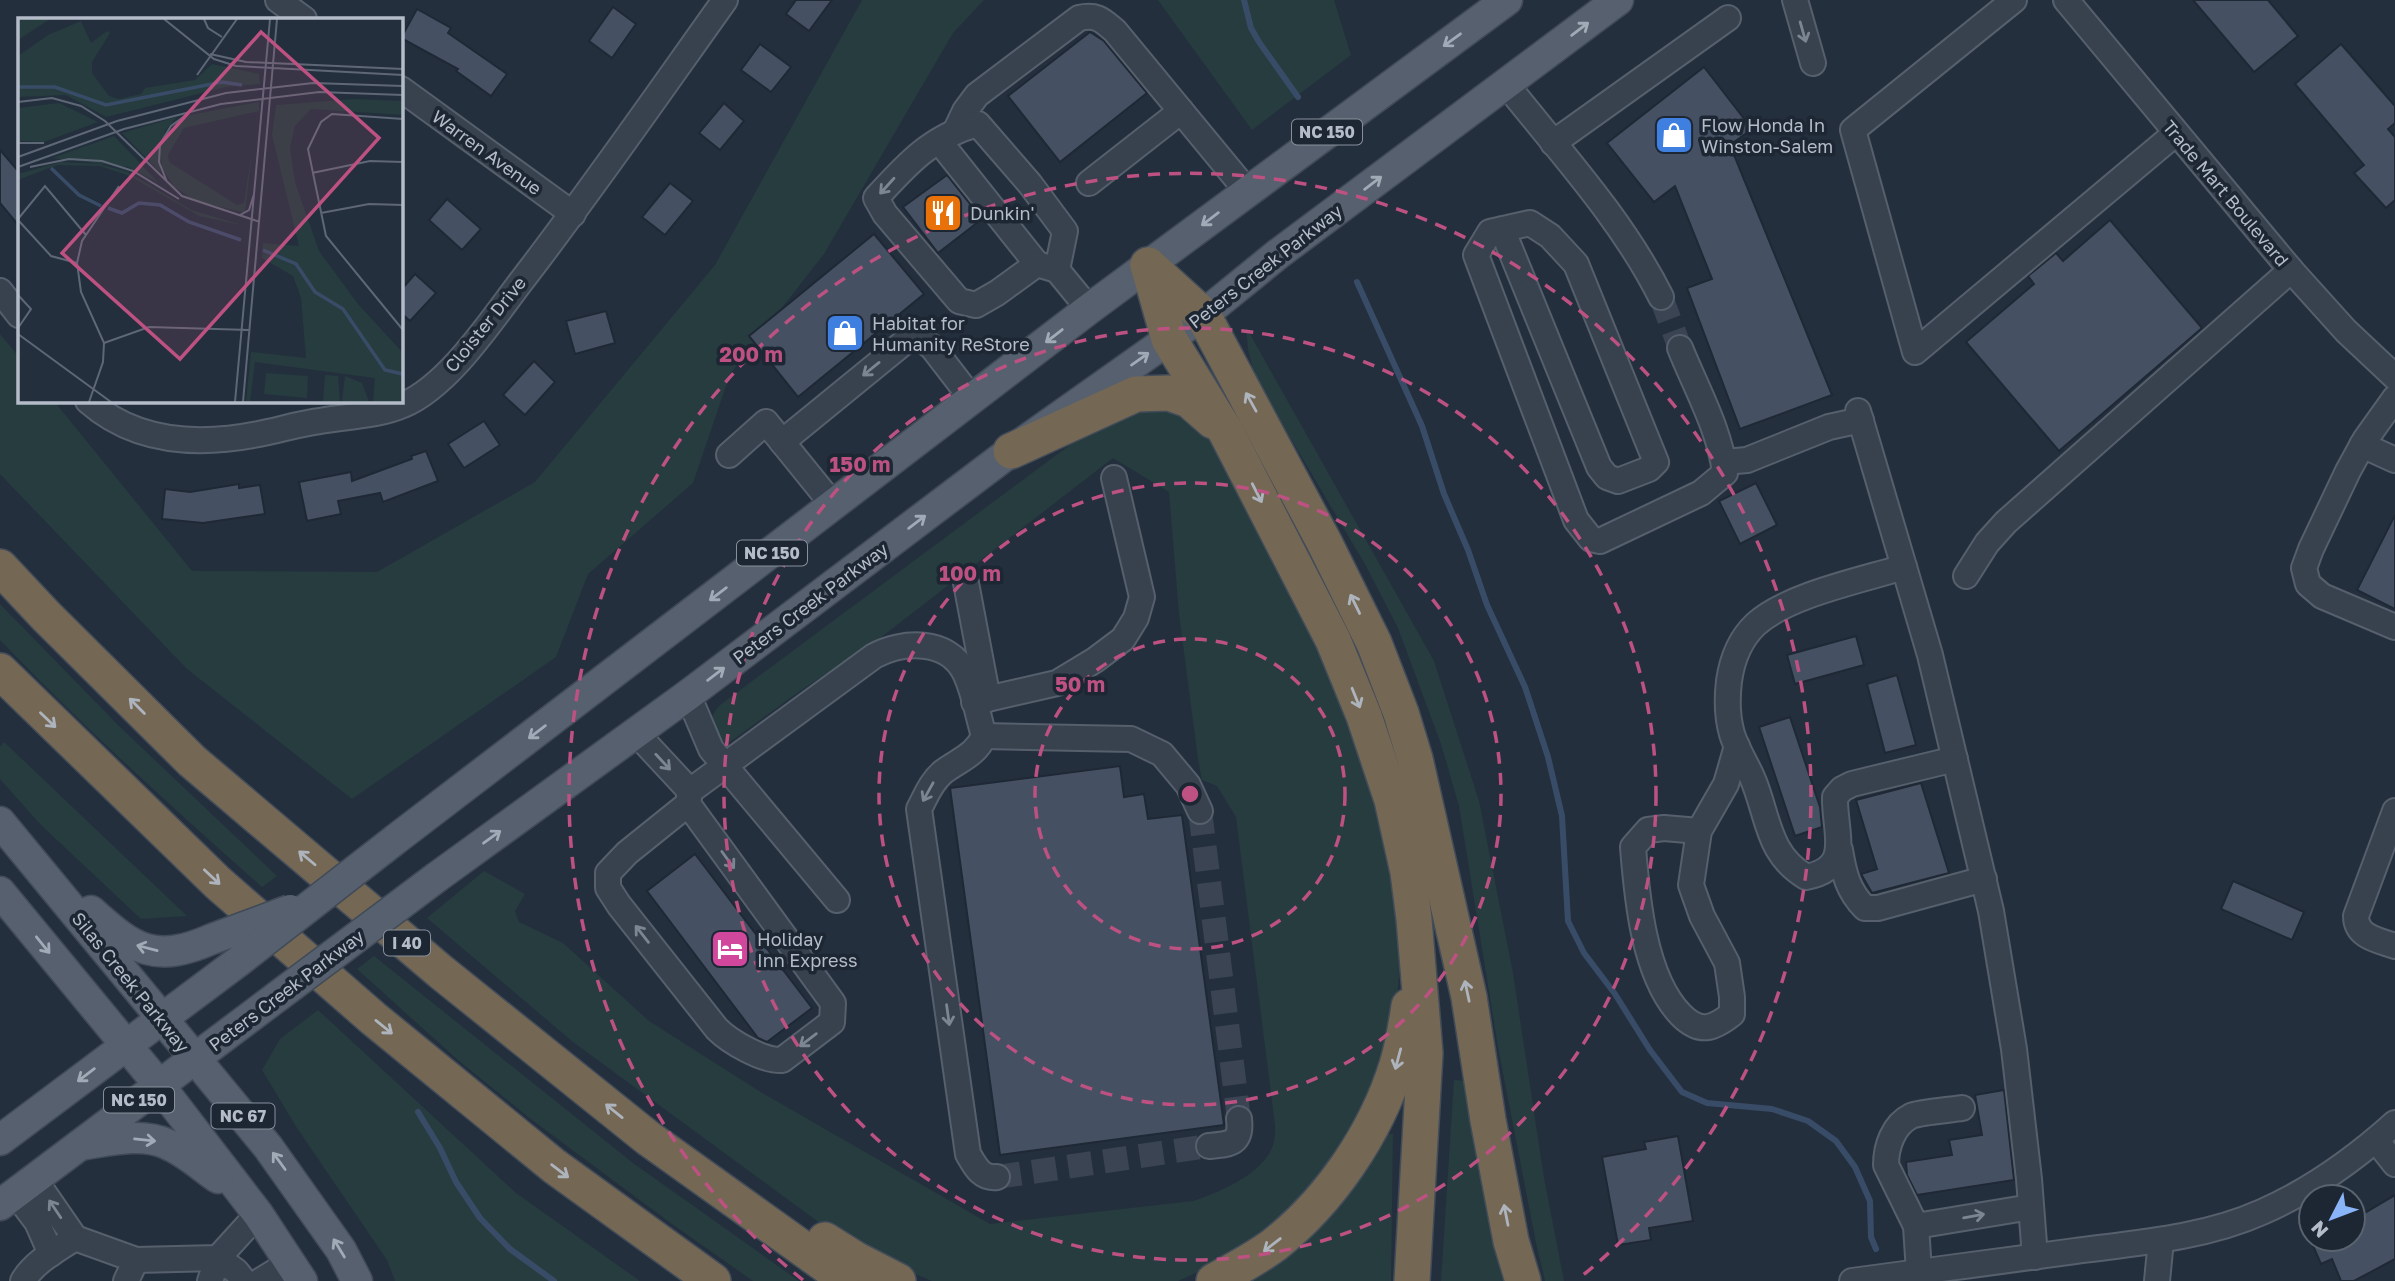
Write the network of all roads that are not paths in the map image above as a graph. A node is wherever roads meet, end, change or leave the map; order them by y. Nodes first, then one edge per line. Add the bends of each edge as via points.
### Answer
1 (278, 0) edge
2 (725, 0) edge
3 (1507, 0) edge
4 (1618, 0) edge
5 (1794, 0) edge
6 (2066, 0) edge
7 (1998, 5) edge
8 (303, 18) edge
9 (1728, 18) dead end
10 (1813, 63) dead end
11 (1506, 84) junction
12 (402, 90) edge
13 (1181, 111) junction
14 (2176, 133) junction
15 (947, 136) junction
16 (1553, 143) junction
17 (1089, 183) dead end
18 (1247, 191) junction
19 (572, 214) junction
20 (1502, 229) junction
21 (1147, 265) junction
22 (1047, 267) junction
23 (2291, 270) junction
24 (0, 291) edge
25 (1661, 297) tunnel mouth
26 (1089, 309) junction
27 (18, 314) edge
28 (1203, 315) junction
29 (1169, 339) junction
30 (1680, 348) tunnel mouth
31 (2395, 377) edge
32 (2395, 398) edge
33 (972, 399) junction
34 (89, 402) edge
35 (1226, 432) junction
36 (782, 442) junction
37 (2362, 445) junction
38 (1011, 451) junction
39 (729, 456) dead end
40 (2395, 460) edge
41 (1724, 462) junction
42 (1114, 478) dead end
43 (834, 506) junction
44 (0, 567) edge
45 (1904, 567) junction
46 (1966, 576) dead end
47 (966, 583) dead end
48 (2395, 627) edge
49 (0, 671) edge
50 (688, 695) junction
51 (981, 700) junction
52 (636, 733) junction
53 (981, 742) junction
54 (1737, 746) junction
55 (1416, 759) junction
56 (1955, 759) junction
57 (725, 766) junction
58 (689, 798) junction
59 (1200, 811) tunnel mouth
60 (2395, 811) edge
61 (1699, 831) junction
62 (8, 832) edge
63 (1840, 850) junction
64 (1984, 879) junction
65 (1, 894) edge
66 (837, 900) dead end
67 (317, 901) junction
68 (1415, 919) junction
69 (2395, 946) edge
70 (162, 1019) junction
71 (126, 1045) junction
72 (194, 1059) junction
73 (159, 1085) junction
74 (1962, 1108) dead end
75 (1239, 1119) tunnel mouth
76 (2395, 1123) edge
77 (648, 1138) junction
78 (0, 1140) edge
79 (2376, 1140) junction
80 (78, 1145) junction
81 (1209, 1146) tunnel mouth
82 (2395, 1164) edge
83 (997, 1177) tunnel mouth
84 (17, 1193) edge
85 (251, 1205) junction
86 (2031, 1207) junction
87 (1916, 1226) junction
88 (75, 1238) junction
89 (2161, 1240) junction
90 (51, 1254) junction
91 (2035, 1257) junction
92 (214, 1269) edge
93 (131, 1271) edge
94 (296, 1271) edge
95 (1919, 1272) junction
96 (23, 1281) edge
97 (244, 1281) edge
98 (260, 1281) edge
99 (357, 1281) edge
100 (713, 1281) edge
101 (848, 1281) edge
102 (898, 1281) edge
103 (1214, 1281) edge
104 (1412, 1281) edge
105 (1433, 1281) edge
106 (1522, 1281) edge
107 (1855, 1281) edge
108 (2157, 1281) edge

1 - 8 street
2 - 19 street, Cloister Drive
3 -> 18 main road, NC 150
11 -> 4 main road, Peters Creek Parkway / NC 150
5 -> 10 street
6 - 14 street, Trade Mart Boulevard
7 - 14 street via 1853,130 1915,352
9 - 16 street
11 - 16 street
28 -> 11 main road, Peters Creek Parkway / NC 150
12 - 19 street, Warren Avenue
13 - 15 street via 1115,32 1091,15 1079,18 977,96
13 - 17 street
13 - 18 street
14 - 23 street, Trade Mart Boulevard
15 - 22 street
15 - 22 street via 978,124 1030,184 1065,231
15 -> 22 street via 911,160 876,198 886,214 959,301 976,305
16 - 25 street via 1644,263
18 -> 21 main road, NC 150
19 - 34 street, Cloister Drive via 478,338 447,373 403,405 214,442 186,441 130,427
20 - 20 street via 1530,223 1550,236 1576,264 1656,463 1649,469 1618,481 1599,467
20 - 41 street via 1490,232 1475,255 1576,520 1591,539 1600,541 1701,493 1726,473
21 - 26 main road, NC 150
21 - 28 highway
21 - 29 highway
22 - 26 street
23 - 31 street, Trade Mart Boulevard
23 - 46 street via 2006,522
24 - 27 street
26 -> 33 main road, NC 150
28 - 29 main road, Peters Creek Parkway / NC 150
55 -> 28 highway via 1368,632
29 - 35 highway
38 -> 29 main road, Peters Creek Parkway / NC 150
30 - 41 street
32 - 37 street
33 -> 36 street via 932,347 917,337 906,340
33 - 43 main road, NC 150
35 - 38 highway via 1189,400 1152,392 1136,394
35 -> 68 highway via 1333,640 1363,716 1392,800
36 - 39 street via 766,422
36 - 43 street
37 - 40 street
37 - 48 street via 2304,568 2308,584 2322,596
50 -> 38 main road, Peters Creek Parkway / NC 150
41 - 45 street via 1747,460 1860,416
42 - 51 street via 1142,597 1136,618 1123,639 1057,682
43 -> 67 main road, NC 150, bridge
77 -> 44 highway, I 40 via 441,972 192,761
45 - 54 street via 1817,593 1756,624 1739,645 1730,672 1727,698
45 - 56 street
47 - 51 street
49 -> 100 highway via 218,883 374,1019 554,1166
50 - 52 main road, Peters Creek Parkway / NC 150
50 - 57 street via 711,749
51 - 53 street
51 - 57 street via 964,671 945,652 925,645 890,648
52 -> 58 street
72 -> 52 main road, Peters Creek Parkway / NC 150, bridge
53 - 59 street via 1130,739 1162,754 1188,785
53 -> 83 street via 932,783 919,809 968,1154 976,1170
54 - 61 street via 1726,784
54 - 63 street via 1778,850 1792,869 1807,877 1820,874
55 - 105 highway via 1439,933 1444,1038
106 -> 55 highway via 1508,1227 1469,997
56 - 63 street via 1842,789 1835,797
56 - 64 street
57 - 58 street
57 - 66 street
58 -> 58 street via 833,1003 832,1022 782,1060 753,1052 722,1035 608,888 608,873
60 - 69 street via 2356,916 2360,932
61 - 61 street via 1648,830 1633,847 1636,887 1652,963 1669,1002 1690,1024 1704,1028 1732,1014 1732,997 1727,963 1691,885
67 -> 62 main road, bridge via 192,947 165,952 144,948 126,940
62 - 70 main road, Silas Creek Parkway
63 - 64 street via 1845,879 1865,908
64 - 86 street via 2014,1049
65 -> 71 main road
67 - 70 main road, NC 150, bridge
68 -> 103 highway via 1405,1029 1397,1064 1371,1125 1334,1182 1302,1219 1274,1244
68 - 104 highway via 1425,1053
70 - 71 main road, NC 150
70 - 72 main road, Silas Creek Parkway / NC 67
71 - 73 main road, NC 67
71 -> 78 main road, NC 150
72 - 73 main road, Peters Creek Parkway / NC 150
99 -> 72 main road, Silas Creek Parkway / NC 67 via 341,1250 268,1147
73 - 80 main road, Peters Creek Parkway / NC 150
73 - 85 main road, NC 67
74 - 87 street via 1910,1116 1892,1135 1886,1165
75 - 81 street via 1238,1137 1231,1143
76 - 79 street
77 - 101 highway, I 40
77 - 102 highway via 695,1149 827,1241
79 - 82 street
79 - 89 street via 2262,1212 2218,1228
80 - 84 main road, Peters Creek Parkway / NC 150
80 -> 85 main road via 133,1138 161,1142
88 -> 84 street
84 - 90 street
85 - 92 street
85 - 94 main road, NC 67
87 -> 86 street
86 - 91 street
87 - 95 street
88 - 90 street
88 - 93 street
89 - 91 street
89 - 108 street
90 - 96 street
91 - 95 street
92 - 93 street
92 - 97 street via 236,1270
94 - 98 street
95 - 107 street

